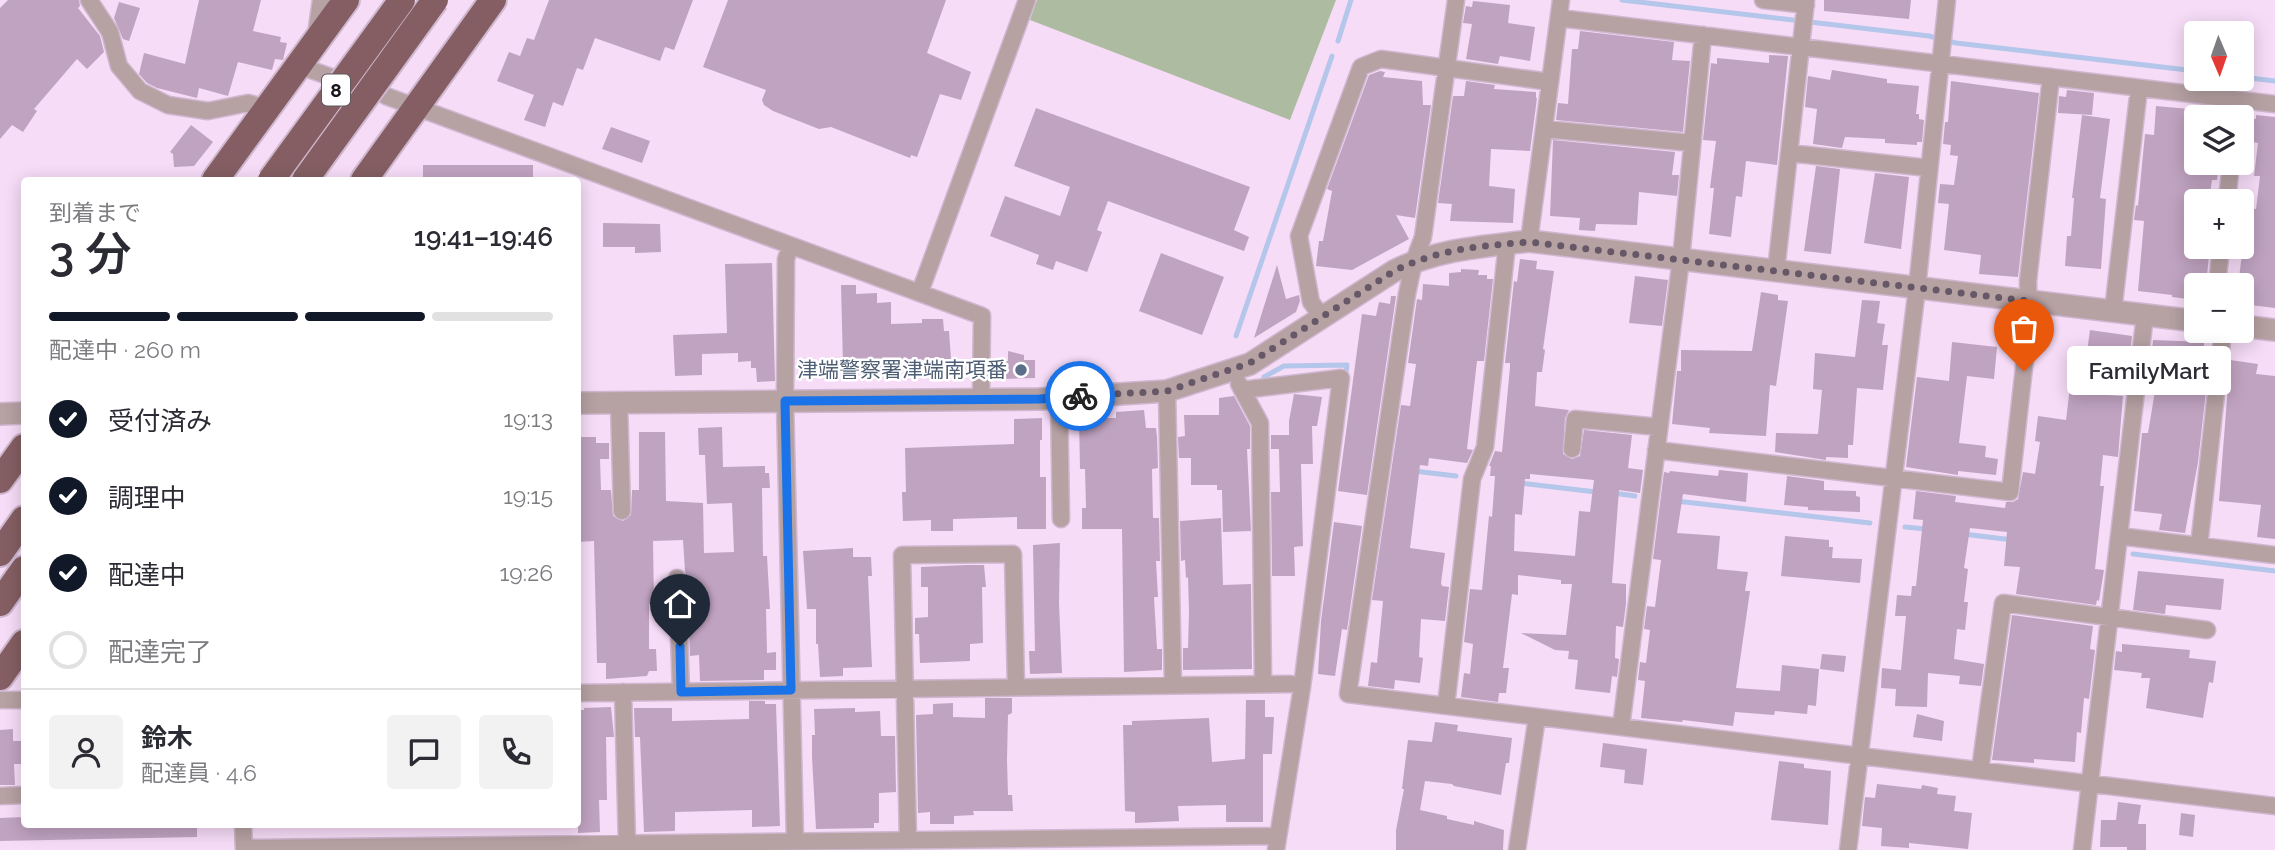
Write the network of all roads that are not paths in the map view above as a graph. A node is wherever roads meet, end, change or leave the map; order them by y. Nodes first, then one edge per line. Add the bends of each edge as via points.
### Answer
1 (89, 0) edge
2 (321, 0) edge
3 (346, 0) edge
4 (402, 0) edge
5 (435, 0) edge
6 (493, 0) edge
7 (1027, 0) edge
8 (1456, 0) edge
9 (1763, 0) edge
10 (1947, 0) edge
11 (1806, 6) edge
12 (1560, 9) edge
13 (1703, 35) junction
14 (315, 41) junction
15 (1801, 43) junction
16 (1939, 61) junction
17 (297, 65) junction
18 (1447, 66) junction
19 (331, 77) dead end
20 (2051, 77) junction
21 (1550, 82) junction
22 (2139, 88) junction
23 (386, 96) dead end
24 (2239, 100) junction
25 (2275, 104) edge
26 (2238, 105) edge
27 (418, 107) junction
28 (266, 108) junction
29 (1544, 129) junction
30 (1692, 143) junction
31 (1789, 152) junction
32 (1929, 168) junction
33 (217, 177) edge
34 (273, 177) edge
35 (307, 177) edge
36 (366, 177) edge
37 (1529, 242) junction
38 (1507, 244) junction
39 (790, 247) junction
40 (1681, 260) junction
41 (1414, 261) junction
42 (1776, 271) junction
43 (1917, 288) junction
44 (920, 292) junction
45 (2029, 301) junction
46 (2113, 311) junction
47 (2145, 315) junction
48 (1322, 317) junction
49 (2184, 320) edge
50 (2254, 327) edge
51 (2275, 330) edge
52 (2222, 343) edge
53 (1233, 370) junction
54 (1242, 390) junction
55 (1167, 391) junction
56 (1059, 398) junction
57 (981, 399) junction
58 (785, 401) junction
59 (581, 403) edge
60 (620, 403) junction
61 (0, 414) edge
62 (21, 414) edge
63 (1659, 427) junction
64 (1572, 449) dead end
65 (1656, 450) junction
66 (21, 451) edge
67 (1893, 478) junction
68 (0, 480) edge
69 (622, 511) dead end
70 (1061, 519) dead end
71 (21, 523) edge
72 (2119, 536) junction
73 (2199, 546) junction
74 (0, 553) edge
75 (2275, 555) edge
76 (21, 573) edge
77 (677, 578) dead end
78 (0, 603) edge
79 (2109, 617) junction
80 (2207, 630) dead end
81 (21, 647) edge
82 (0, 677) edge
83 (1263, 684) junction
84 (1291, 684) dead end
85 (1173, 685) junction
86 (1016, 687) junction
87 (904, 689) junction
88 (791, 690) junction
89 (623, 692) junction
90 (681, 692) junction
91 (581, 693) edge
92 (0, 700) edge
93 (21, 700) edge
94 (1446, 706) junction
95 (1537, 717) junction
96 (1621, 727) junction
97 (1859, 756) junction
98 (1980, 770) junction
99 (2089, 784) junction
100 (21, 795) edge
101 (0, 796) edge
102 (2275, 806) edge
103 (243, 828) edge
104 (908, 840) junction
105 (795, 841) junction
106 (1277, 843) edge
107 (627, 844) junction
108 (244, 849) edge
109 (1517, 850) edge
110 (1848, 850) edge
111 (2082, 850) edge

1 - 28 street via 110,32 120,66 140,91 168,105 208,111 248,103
2 - 14 street
3 - 14 highway
4 - 34 highway, 8, bridge
5 - 35 highway, 8, bridge
6 - 27 highway
7 - 44 street
8 - 18 street
9 - 11 street
10 - 16 street
11 - 15 street
12 - 13 street
12 - 21 street
13 - 15 street
13 - 30 street
14 - 17 highway
15 - 16 street
15 - 31 street
16 - 20 street
16 - 32 street
17 - 19 street
17 - 28 highway
18 - 21 street
18 - 41 street via 1423,237
18 - 48 street via 1381,58 1361,67 1299,236 1311,302
20 - 22 street
20 - 45 street
21 - 29 street
22 - 24 street
22 - 46 street
23 - 27 street
24 - 25 street
24 - 26 street
27 - 36 highway
27 - 39 street
28 - 33 highway
29 - 30 street
29 - 37 street
30 - 40 street
31 - 32 street
31 - 42 street
32 - 43 street
37 - 38 street
37 - 40 street
38 - 41 street via 1448,250
38 - 94 street via 1485,447 1472,478
39 - 44 street
39 - 58 street via 786,259
40 - 42 street
40 - 63 street
41 - 48 street
41 - 94 street via 1348,694
42 - 43 street
43 - 45 street
43 - 67 street
44 - 57 street via 982,316
45 - 46 street
45 - 67 street via 2010,492
46 - 47 street
47 - 49 street
47 - 72 street
48 - 53 street
50 - 51 street
52 - 73 street
53 - 54 street
53 - 55 street
54 - 83 street via 1260,423
54 - 106 street via 1341,378
55 - 56 street
55 - 85 street
56 - 57 street
56 - 70 street
57 - 58 street
58 - 60 street
58 - 88 street
59 - 60 street
60 - 69 street
61 - 62 street
63 - 64 street via 1575,419
63 - 65 street
65 - 67 street
65 - 96 street
66 - 68 highway
67 - 97 street
71 - 74 highway
72 - 73 street
72 - 79 street
73 - 75 street
76 - 78 highway
77 - 90 street
79 - 80 street
79 - 98 street via 2003,603
79 - 99 street
81 - 82 highway
83 - 84 street
83 - 85 street
85 - 86 street
86 - 87 street
86 - 87 street via 1013,554 902,555
87 - 88 street
87 - 104 street
88 - 90 street
88 - 105 street
89 - 90 street
89 - 91 street
89 - 107 street
92 - 93 street
94 - 95 street
95 - 96 street
95 - 109 street
96 - 97 street
97 - 98 street
97 - 110 street
98 - 99 street
99 - 102 street
99 - 111 street
100 - 101 street
103 - 108 street
104 - 105 street
104 - 106 street
105 - 107 street
107 - 108 street

